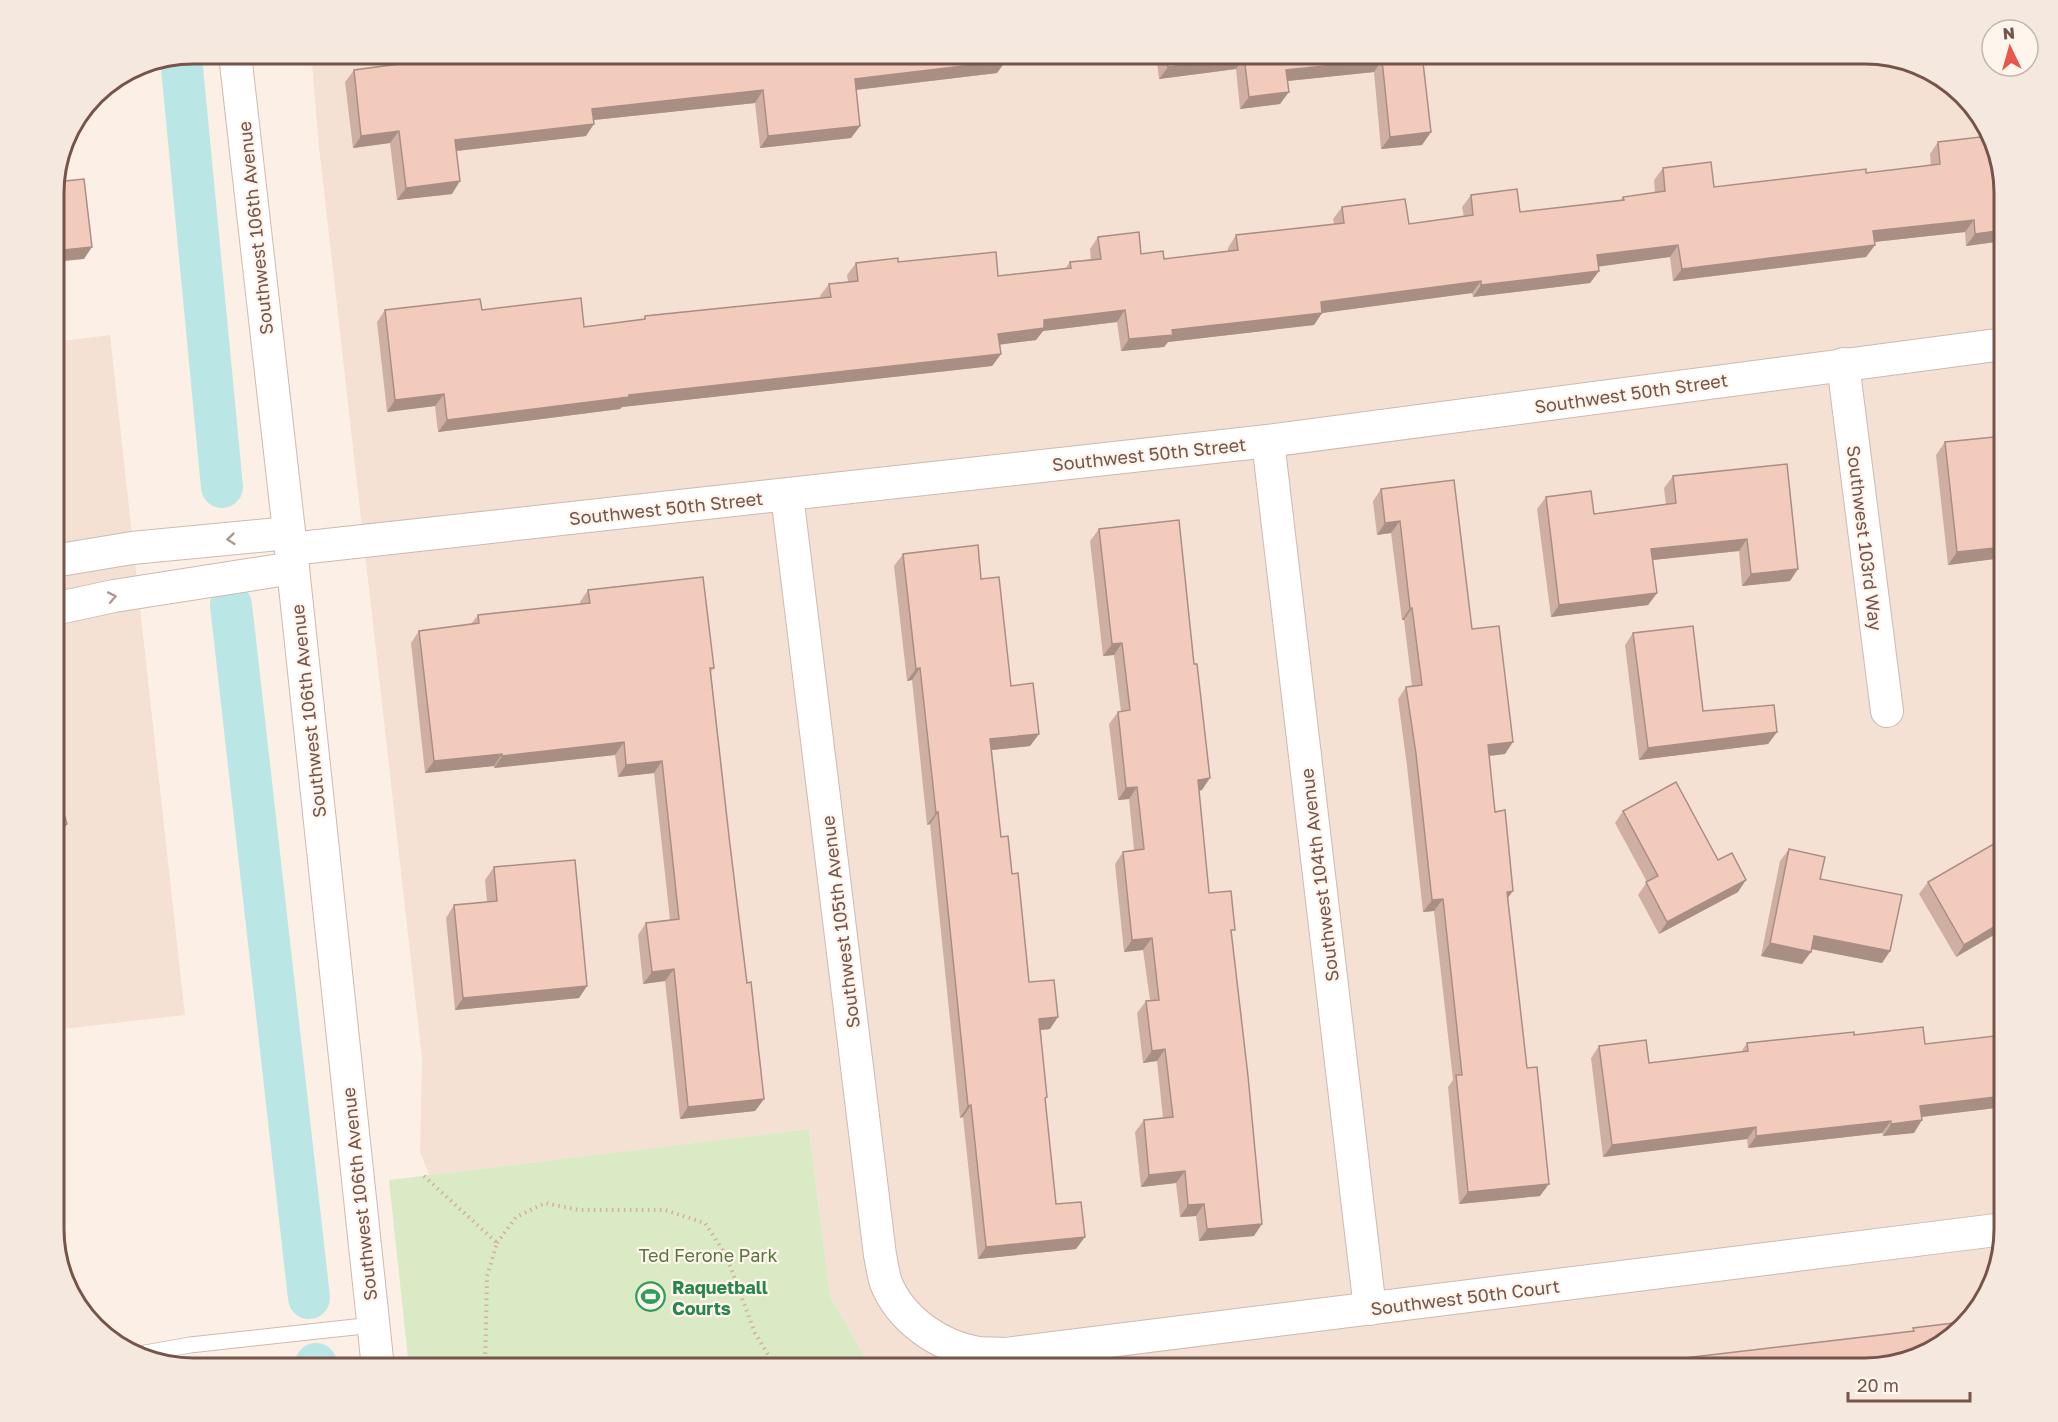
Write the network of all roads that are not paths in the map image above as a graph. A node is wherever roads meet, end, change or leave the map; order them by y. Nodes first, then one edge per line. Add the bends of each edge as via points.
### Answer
1 (236, 64) edge
2 (1994, 345) edge
3 (1843, 364) junction
4 (1268, 441) junction
5 (787, 495) junction
6 (291, 550) junction
7 (65, 559) edge
8 (65, 607) edge
9 (1887, 711) dead end
10 (1994, 1230) edge
11 (1370, 1309) junction
12 (373, 1325) junction
13 (929, 1333) joint
14 (154, 1351) edge
15 (377, 1358) edge

1 - 6 street, Southwest 106th Avenue
2 - 3 street, Southwest 50th Street
3 - 4 street, Southwest 50th Street
3 - 9 street, Southwest 103rd Way
4 - 5 street, Southwest 50th Street
4 - 11 street, Southwest 104th Avenue
5 - 6 street, Southwest 50th Street
5 - 13 street, Southwest 105th Avenue via 880,1256 885,1281 896,1302
6 -> 7 street, Southwest 50th Street via 132,548
8 -> 6 street, Southwest 50th Street
6 - 12 street, Southwest 106th Avenue
10 - 11 street, Southwest 50th Court
11 - 13 street, Southwest 50th Court via 1006,1354 978,1353
12 - 14 lane
12 - 15 street, Southwest 106th Avenue

